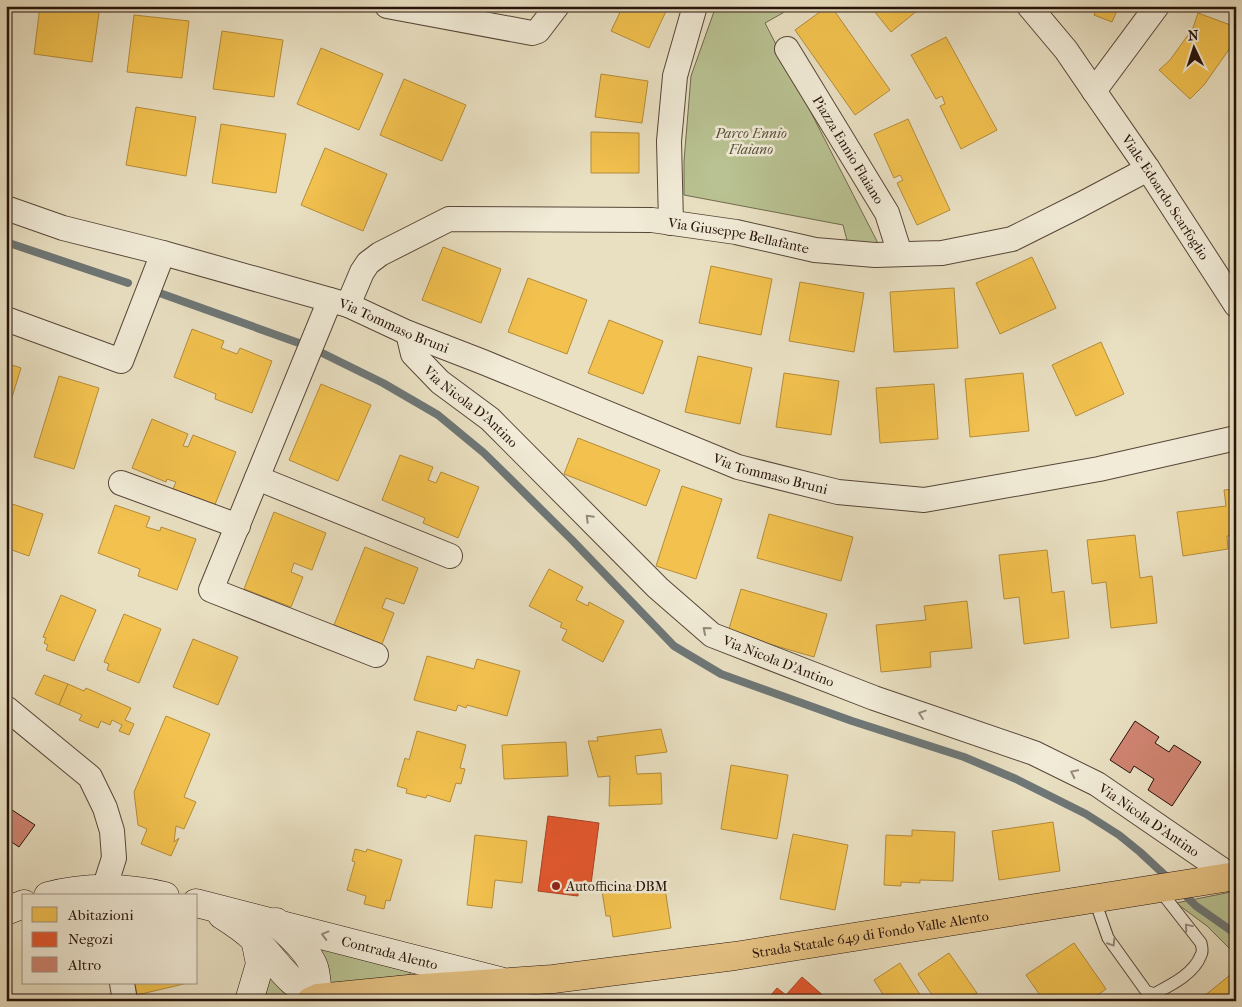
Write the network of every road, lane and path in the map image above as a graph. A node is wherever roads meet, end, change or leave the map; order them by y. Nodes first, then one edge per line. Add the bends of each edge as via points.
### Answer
1 (387, 6) edge
2 (558, 6) edge
3 (695, 6) edge
4 (1028, 6) edge
5 (1157, 6) edge
6 (419, 9) edge
7 (787, 49) dead end
8 (1094, 91) junction
9 (1148, 168) junction
10 (6, 208) edge
11 (671, 223) junction
12 (164, 253) junction
13 (900, 254) junction
14 (339, 303) junction
15 (1236, 305) edge
16 (6, 318) edge
17 (408, 333) junction
18 (1236, 438) edge
19 (257, 478) junction
20 (121, 483) dead end
21 (238, 526) junction
22 (450, 556) dead end
23 (376, 655) dead end
24 (6, 708) edge
25 (1233, 876) edge
26 (1149, 889) junction
27 (105, 892) edge
28 (56, 894) edge
29 (153, 894) edge
30 (1094, 898) junction
31 (202, 904) edge
32 (22, 905) edge
33 (6, 911) edge
34 (265, 931) junction
35 (504, 982) junction
36 (122, 984) edge
37 (318, 1000) edge
38 (125, 1001) edge
39 (249, 1001) edge
40 (431, 1001) edge

1 - 6 street
2 - 6 street via 538,31 532,32
3 - 11 street via 675,76 669,141
4 - 8 street, Viale Edoardo Scarfoglio via 1066,50
5 - 8 street
7 - 13 street, Piazza Ennio Flaiano via 887,214
8 - 9 street, Viale Edoardo Scarfoglio
9 - 13 street, Via Giuseppe Bellafante via 1012,239 942,253
9 - 15 street, Viale Edoardo Scarfoglio
10 - 12 street, Via Tommaso Bruni via 63,228
11 - 13 street, Via Giuseppe Bellafante via 736,232 815,250
11 - 14 street, Via Giuseppe Bellafante via 652,220 449,219 368,263
12 - 14 street, Via Tommaso Bruni
12 - 16 street via 121,361
14 - 17 street, Via Tommaso Bruni
14 - 19 street, Via Tommaso Bruni via 315,337
17 - 18 street, Via Tommaso Bruni via 738,467 838,492 924,500 1099,469
25 -> 17 street, Via Nicola D'Antino via 1097,784 1034,753 874,698 712,635 658,588 490,419 440,382 413,354
19 - 21 street, Via Tommaso Bruni
19 - 22 street
20 - 21 street
21 - 23 street, Via Tommaso Bruni via 211,590
24 - 27 street via 90,777 112,830 114,858
25 - 26 main road, Strada Statale 649 di Fondo Valle Alento
26 - 30 main road, Strada Statale 649 di Fondo Valle Alento
30 -> 26 lane via 1108,938 1146,991 1154,994 1175,983 1195,966 1202,954 1201,943
27 - 28 main road
27 - 29 main road via 129,890
30 - 35 main road, Strada Statale 649 di Fondo Valle Alento via 756,953 553,980
31 - 34 main road, Contrada Alento
32 - 33 main road
35 -> 34 main road, Contrada Alento
34 - 37 main road via 296,942 310,960 316,977
34 - 39 main road
35 - 37 main road, Strada Statale 649 di Fondo Valle Alento
35 - 40 main road, Strada Statale 649 di Fondo Valle Alento
36 - 38 street

